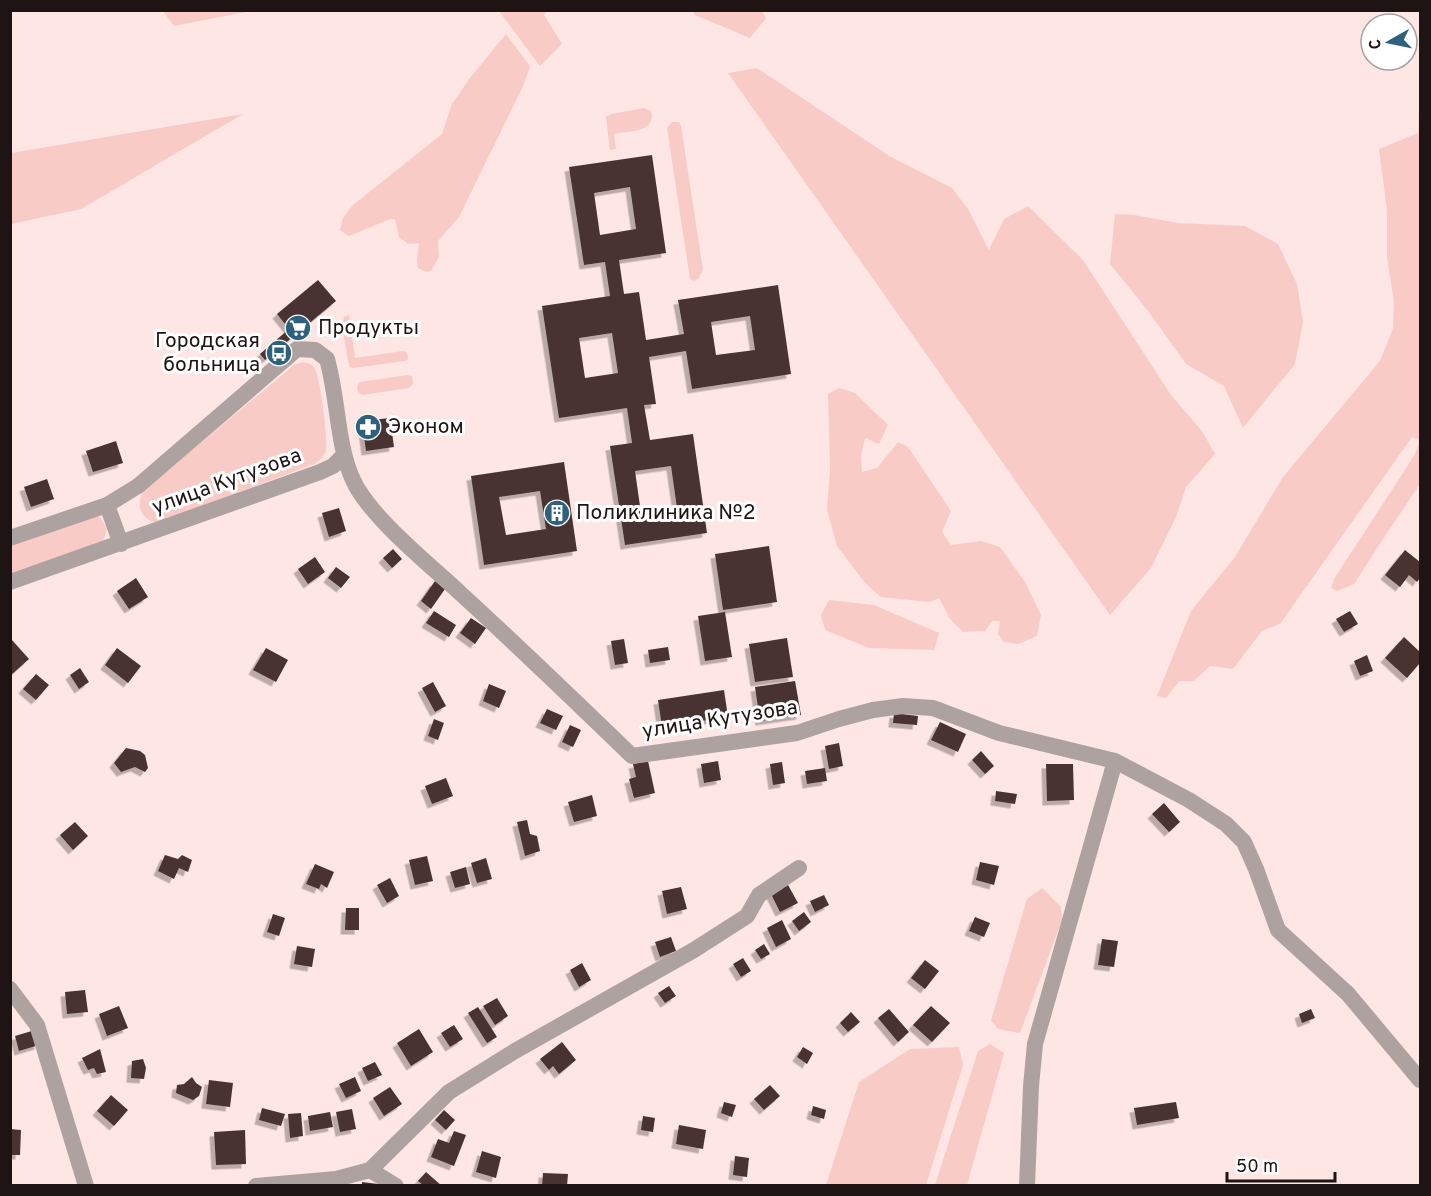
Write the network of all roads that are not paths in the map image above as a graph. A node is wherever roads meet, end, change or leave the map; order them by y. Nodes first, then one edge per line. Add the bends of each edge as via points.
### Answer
1 (344, 455) junction
2 (106, 505) junction
3 (10, 538) edge
4 (121, 544) junction
5 (10, 582) edge
6 (1115, 761) junction
7 (799, 868) dead end
8 (10, 989) edge
9 (1420, 1080) edge
10 (370, 1170) junction
11 (86, 1185) edge
12 (256, 1185) edge
13 (396, 1185) edge
14 (1027, 1185) edge

1 - 2 street, улица Кутузова via 327,359 315,350 297,349 138,486
1 - 4 street, улица Кутузова via 320,472
1 - 6 street, улица Кутузова via 359,490 396,533 632,756 797,733 873,710 903,706 933,708 999,733
2 - 3 street, улица Кутузова
2 - 4 street
4 - 5 street, улица Кутузова
6 - 9 street via 1189,800 1226,824 1244,842 1278,930 1348,994
6 - 14 street via 1035,1044
7 - 10 street via 759,895 747,916 694,950 448,1092
8 - 11 street via 37,1025
10 - 12 street via 336,1179
10 - 13 street

